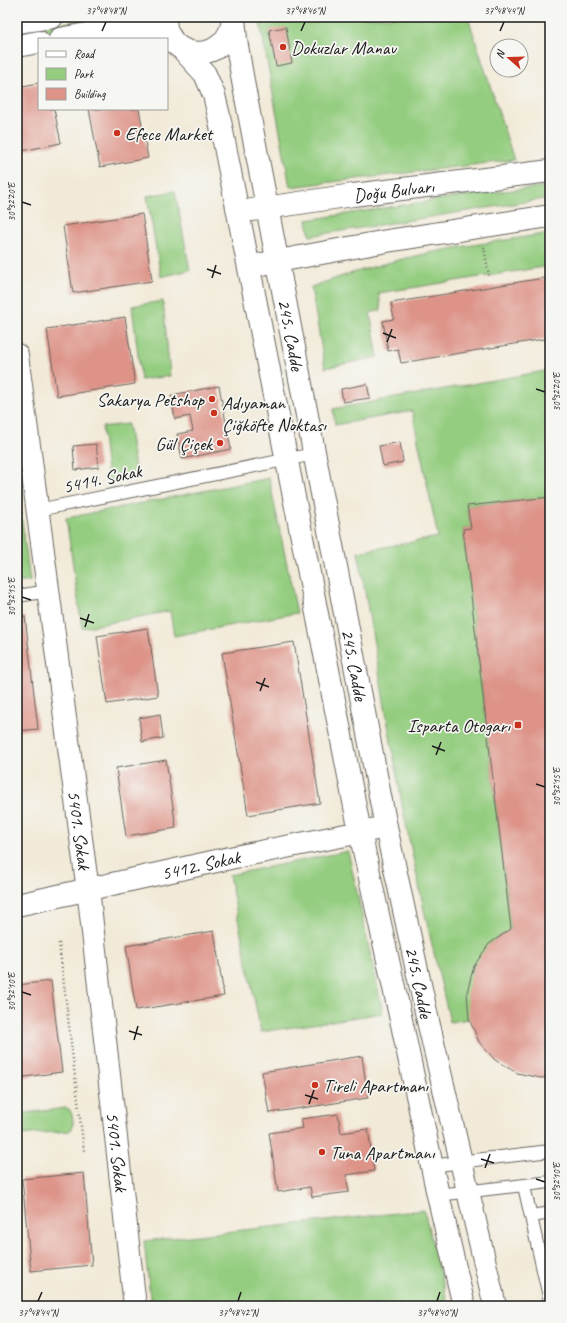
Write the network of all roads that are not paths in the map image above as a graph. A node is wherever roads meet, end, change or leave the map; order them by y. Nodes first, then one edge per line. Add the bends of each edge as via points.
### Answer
1 (51, 17) edge
2 (165, 17) edge
3 (233, 18) edge
4 (17, 22) edge
5 (67, 38) edge
6 (38, 42) edge
7 (178, 44) junction
8 (17, 46) edge
9 (550, 171) edge
10 (267, 207) junction
11 (238, 212) junction
12 (550, 216) edge
13 (277, 261) junction
14 (249, 267) junction
15 (17, 355) edge
16 (21, 414) edge
17 (314, 454) junction
18 (286, 458) junction
19 (38, 510) junction
20 (49, 590) junction
21 (17, 596) edge
22 (386, 827) junction
23 (360, 832) junction
24 (88, 889) junction
25 (17, 905) edge
26 (550, 1151) edge
27 (461, 1162) junction
28 (432, 1166) junction
29 (550, 1182) edge
30 (524, 1186) junction
31 (468, 1192) junction
32 (438, 1195) junction
33 (550, 1213) edge
34 (532, 1216) junction
35 (546, 1261) edge
36 (550, 1301) edge
37 (135, 1306) edge
38 (464, 1306) edge
39 (495, 1306) edge

1 - 4 street
2 - 7 street via 164,24
3 - 7 street via 226,41 207,53 195,53
3 - 10 street, 245. Cadde
5 - 7 street via 132,29 160,33
6 - 8 street
7 - 11 street, 245. Cadde via 205,74 214,95
9 - 10 street, Doğu Bulvarı
10 - 11 street, Doğu Bulvarı
10 - 13 street, 245. Cadde
11 - 14 street, 245. Cadde
12 - 13 street via 387,240
13 - 14 street
13 - 17 street, 245. Cadde
14 - 18 street, 245. Cadde
15 - 16 street, 5401. Sokak
16 - 19 street, 5401. Sokak
17 - 18 lane, 5414. Sokak
17 - 22 street, 245. Cadde
18 - 19 lane, 5414. Sokak
18 - 23 street, 245. Cadde
19 - 20 street, 5401. Sokak
20 - 21 lane
20 - 24 street, 5401. Sokak
22 - 23 street, 5412. Sokak
22 - 27 street, 245. Cadde
23 - 24 street, 5412. Sokak
23 - 28 street, 245. Cadde
24 - 25 street, 5412. Sokak
24 - 37 street, 5401. Sokak
26 - 27 lane
27 - 28 lane
27 - 31 street, 245. Cadde
28 - 32 street, 245. Cadde
29 - 30 lane
30 - 31 lane
30 - 34 lane
31 - 32 lane
31 - 39 street, 245. Cadde
32 - 38 street, 245. Cadde
33 - 34 lane
34 - 35 lane
35 - 36 lane

